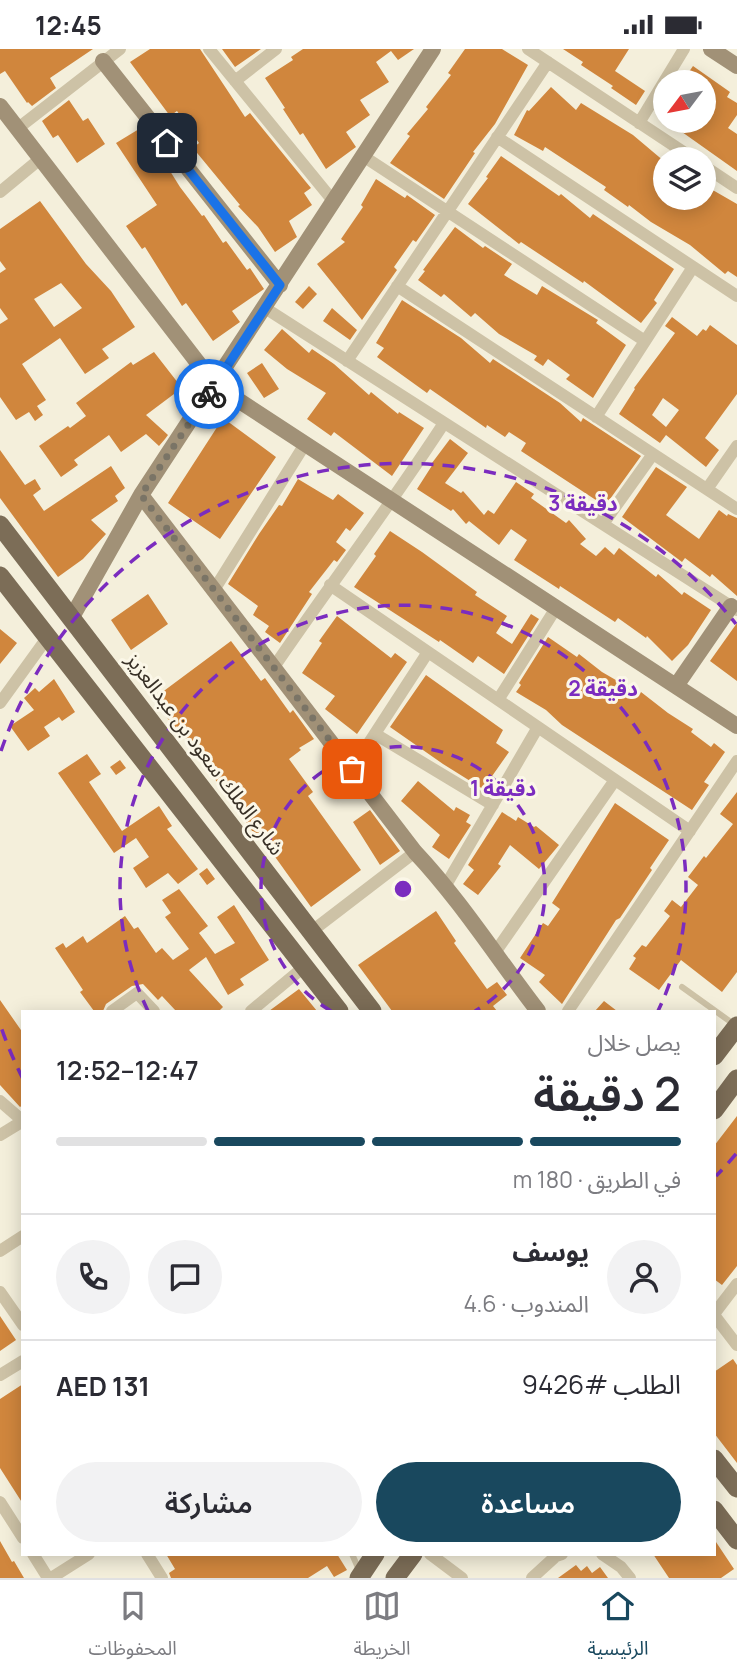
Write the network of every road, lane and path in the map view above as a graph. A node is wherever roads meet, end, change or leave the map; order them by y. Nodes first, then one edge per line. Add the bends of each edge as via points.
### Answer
1 (120, 49) edge
2 (209, 49) edge
3 (276, 49) edge
4 (433, 49) edge
5 (528, 49) edge
6 (684, 49) edge
7 (711, 49) edge
8 (103, 61) junction
9 (548, 62) junction
10 (737, 66) edge
11 (235, 81) junction
12 (0, 106) edge
13 (639, 123) junction
14 (17, 128) junction
15 (497, 137) junction
16 (676, 147) edge
17 (363, 156) junction
18 (40, 159) junction
19 (716, 174) edge
20 (737, 188) edge
21 (0, 192) edge
22 (334, 202) junction
23 (447, 211) junction
24 (693, 267) junction
25 (280, 285) junction
26 (397, 286) junction
27 (737, 296) edge
28 (265, 308) junction
29 (645, 341) junction
30 (347, 361) junction
31 (215, 385) junction
32 (596, 417) junction
33 (444, 423) junction
34 (305, 444) junction
35 (737, 446) edge
36 (653, 454) junction
37 (706, 489) junction
38 (141, 495) junction
39 (393, 501) junction
40 (737, 509) edge
41 (603, 524) junction
42 (0, 525) edge
43 (0, 576) edge
44 (330, 585) junction
45 (214, 590) junction
46 (556, 607) junction
47 (734, 608) edge
48 (72, 617) junction
49 (47, 638) junction
50 (428, 652) junction
51 (274, 667) junction
52 (676, 686) junction
53 (498, 700) junction
54 (0, 703) edge
55 (737, 726) edge
56 (538, 727) junction
57 (375, 734) junction
58 (737, 761) edge
59 (352, 769) junction
60 (615, 780) junction
61 (493, 805) junction
62 (690, 831) junction
63 (415, 852) junction
64 (446, 885) junction
65 (312, 931) junction
66 (494, 954) junction
67 (305, 966) junction
68 (682, 987) dead end
69 (113, 1010) edge
70 (153, 1010) edge
71 (252, 1010) edge
72 (338, 1010) edge
73 (371, 1010) edge
74 (537, 1010) edge
75 (569, 1010) edge
76 (714, 1010) edge
77 (716, 1011) edge
78 (737, 1026) edge
79 (716, 1052) edge
80 (737, 1079) edge
81 (0, 1101) edge
82 (716, 1107) edge
83 (21, 1119) edge
84 (21, 1122) edge
85 (0, 1135) edge
86 (21, 1237) edge
87 (0, 1251) edge
88 (737, 1284) edge
89 (0, 1292) edge
90 (716, 1311) edge
91 (716, 1317) edge
92 (21, 1322) edge
93 (737, 1345) edge
94 (21, 1362) edge
95 (0, 1375) edge
96 (716, 1462) edge
97 (737, 1488) edge
98 (0, 1502) edge
99 (716, 1513) edge
100 (21, 1535) edge
101 (737, 1540) edge
102 (34, 1556) edge
103 (86, 1556) edge
104 (148, 1556) edge
105 (353, 1556) edge
106 (374, 1556) edge
107 (412, 1556) edge
108 (433, 1556) edge
109 (556, 1556) edge
110 (605, 1556) edge
111 (360, 1576) edge
112 (49, 1578) edge
113 (162, 1578) edge
114 (395, 1578) edge
115 (462, 1578) edge
116 (532, 1578) edge
117 (630, 1578) edge

1 - 8 street
2 - 11 street
3 - 11 street
4 - 17 street
5 - 9 street
6 - 13 street
7 - 10 street
8 - 14 street
8 - 25 street
9 - 13 street
9 - 15 street
11 - 22 street
12 - 14 street
13 - 16 street
14 - 18 street
15 - 23 street
15 - 24 street
17 - 22 street
17 - 23 street
18 - 21 street
18 - 31 street
19 - 20 street
22 - 25 street
23 - 26 street
23 - 29 street
24 - 27 street
24 - 29 street
25 - 28 street
26 - 30 street
26 - 32 street
28 - 30 street
28 - 31 street
29 - 32 street
30 - 33 street
31 - 34 street
31 - 38 street
32 - 36 street
33 - 39 street
33 - 41 street
34 - 39 street
34 - 45 street
35 - 37 street
36 - 37 street
36 - 41 street
37 - 40 street
38 - 45 street
38 - 48 street
39 - 44 street
39 - 46 street
41 - 47 street
42 - 48 main road, شارع الملك سعود بن عبدالعزيز
43 - 49 main road
44 - 50 street
44 - 51 street
45 - 51 street
46 - 52 street
46 - 53 street
47 - 52 street
48 - 65 main road, شارع الملك سعود بن عبدالعزيز
49 - 54 street
49 - 67 main road
50 - 53 street
50 - 57 street
51 - 59 street
52 - 55 street
53 - 56 street
56 - 60 street
56 - 61 street
57 - 59 street
57 - 61 street
58 - 62 street
59 - 63 street
60 - 62 street
60 - 66 street
61 - 64 street
62 - 75 street
63 - 64 street
63 - 65 street
64 - 66 street
65 - 73 main road, شارع الملك سعود بن عبدالعزيز
66 - 74 street
67 - 71 street
67 - 72 main road
68 - 76 lane
69 - 70 street via 137,993
77 - 78 lane
78 - 79 main road
80 - 82 main road
81 - 83 street
84 - 85 street
86 - 87 street
88 - 90 street
89 - 92 street
91 - 93 street
94 - 95 street
96 - 97 main road
98 - 100 street
99 - 101 main road
102 - 112 street
103 - 112 street
104 - 113 street
105 - 111 lane
106 - 111 main road
107 - 114 main road
108 - 115 street
109 - 116 street
110 - 117 street

